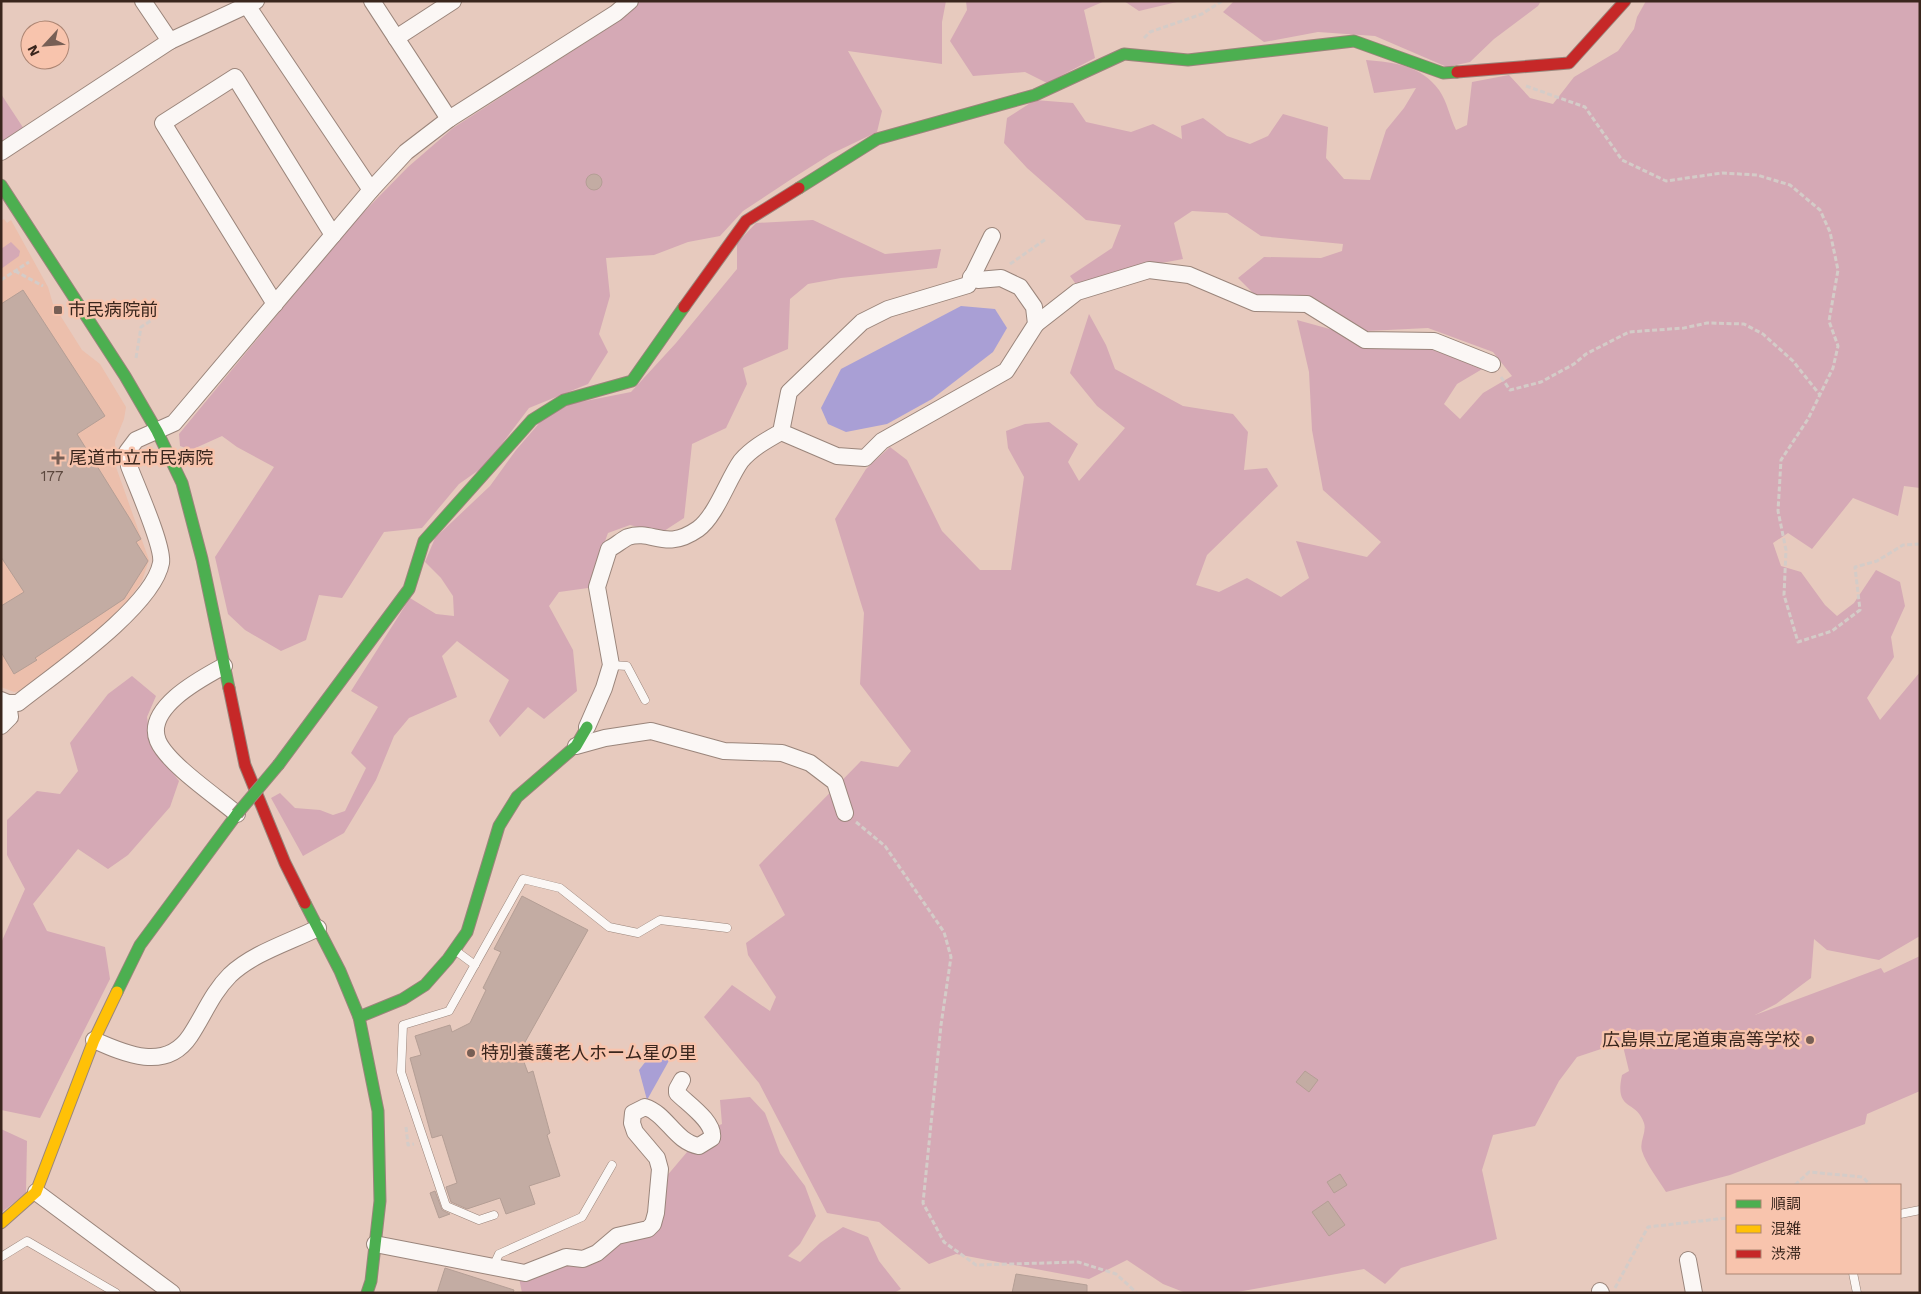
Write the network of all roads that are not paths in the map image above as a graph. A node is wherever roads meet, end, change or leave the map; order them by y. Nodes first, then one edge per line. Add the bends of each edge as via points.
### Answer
1 (143, 1) edge
2 (372, 1) edge
3 (453, 1) edge
4 (630, 1) edge
5 (1625, 1) edge
6 (249, 3) edge
7 (396, 38) junction
8 (170, 41) junction
9 (449, 119) junction
10 (1, 152) edge
11 (1, 185) edge
12 (371, 190) junction
13 (333, 235) junction
14 (992, 236) dead end
15 (971, 277) junction
16 (275, 304) junction
17 (1036, 324) junction
18 (1492, 364) road end
19 (157, 431) junction
20 (781, 432) junction
21 (611, 664) junction
22 (224, 666) junction
23 (644, 700) dead end
24 (5, 702) edge
25 (1, 726) edge
26 (587, 727) joint
27 (576, 746) junction
28 (845, 813) road end
29 (238, 814) junction
30 (318, 928) junction
31 (727, 928) dead end
32 (454, 950) junction
33 (475, 965) junction
34 (358, 1016) junction
35 (94, 1040) junction
36 (682, 1080) dead end
37 (612, 1165) dead end
38 (36, 1192) junction
39 (1920, 1210) edge
40 (1901, 1214) edge
41 (494, 1215) dead end
42 (1, 1223) edge
43 (375, 1244) junction
44 (1, 1257) edge
45 (1688, 1260) dead end
46 (493, 1267) junction
47 (1853, 1274) edge
48 (116, 1293) edge
49 (172, 1293) edge
50 (367, 1293) edge
51 (1694, 1293) edge
52 (1857, 1293) edge

1 - 8 street
2 - 7 street
3 - 7 street
4 - 9 street
5 - 29 street, bridge via 1569,63 1444,73 1354,41 1188,60 1124,54 1035,95 877,139 746,221 632,381 564,400 532,420 424,541 409,589
6 - 8 street
6 - 12 street
7 - 9 street
8 - 10 street
9 - 12 street via 406,152
11 - 19 street
12 - 13 street
13 - 16 street
13 - 16 street via 235,77 163,123
14 - 15 street
15 - 17 street via 978,280 1001,278 1020,287 1034,308
15 - 20 street via 968,285 888,309 862,322 789,392
16 - 19 street via 174,423
17 - 18 street via 1077,292 1149,270 1189,275 1255,303 1307,304 1365,340 1434,341
17 - 20 street via 1006,371 882,441 865,458 837,456
19 - 22 street via 182,483
19 - 24 street via 136,440 127,452 158,547 161,562 157,576 131,610 107,634 18,703
20 - 21 street via 754,448 741,462 700,527 683,538 663,541 628,537 608,549 598,587
21 - 23 lane via 627,666
21 - 26 street
22 - 29 street via 182,691 164,709 157,724 158,740 172,760
22 - 30 street via 245,765 285,863
24 - 25 street via 10,717
26 - 27 street
27 - 28 street via 650,731 724,751 782,753 810,763 835,782
27 - 32 street via 517,797 499,826 467,932
29 - 35 street via 140,945
30 - 34 street
30 - 35 street via 233,973 216,989 190,1037 172,1052 151,1058 125,1054
31 - 33 lane via 660,920 638,933 609,927 560,888 523,879
32 - 33 lane
32 - 34 street via 425,985 403,999
33 - 41 lane via 449,1011 403,1025 401,1072 446,1206 479,1220
34 - 43 street via 378,1111 380,1201
35 - 38 street
36 - 46 street via 677,1093 709,1124 712,1138 699,1146 689,1144 653,1110 645,1107 633,1113 635,1132 657,1158 660,1169 656,1213 648,1229 617,1236 584,1259 566,1256 525,1273
37 - 46 lane via 582,1217 499,1254
38 - 42 street
38 - 49 street
39 - 40 lane
43 - 46 street
43 - 50 street
44 - 48 lane via 26,1241
45 - 51 street
47 - 52 lane

